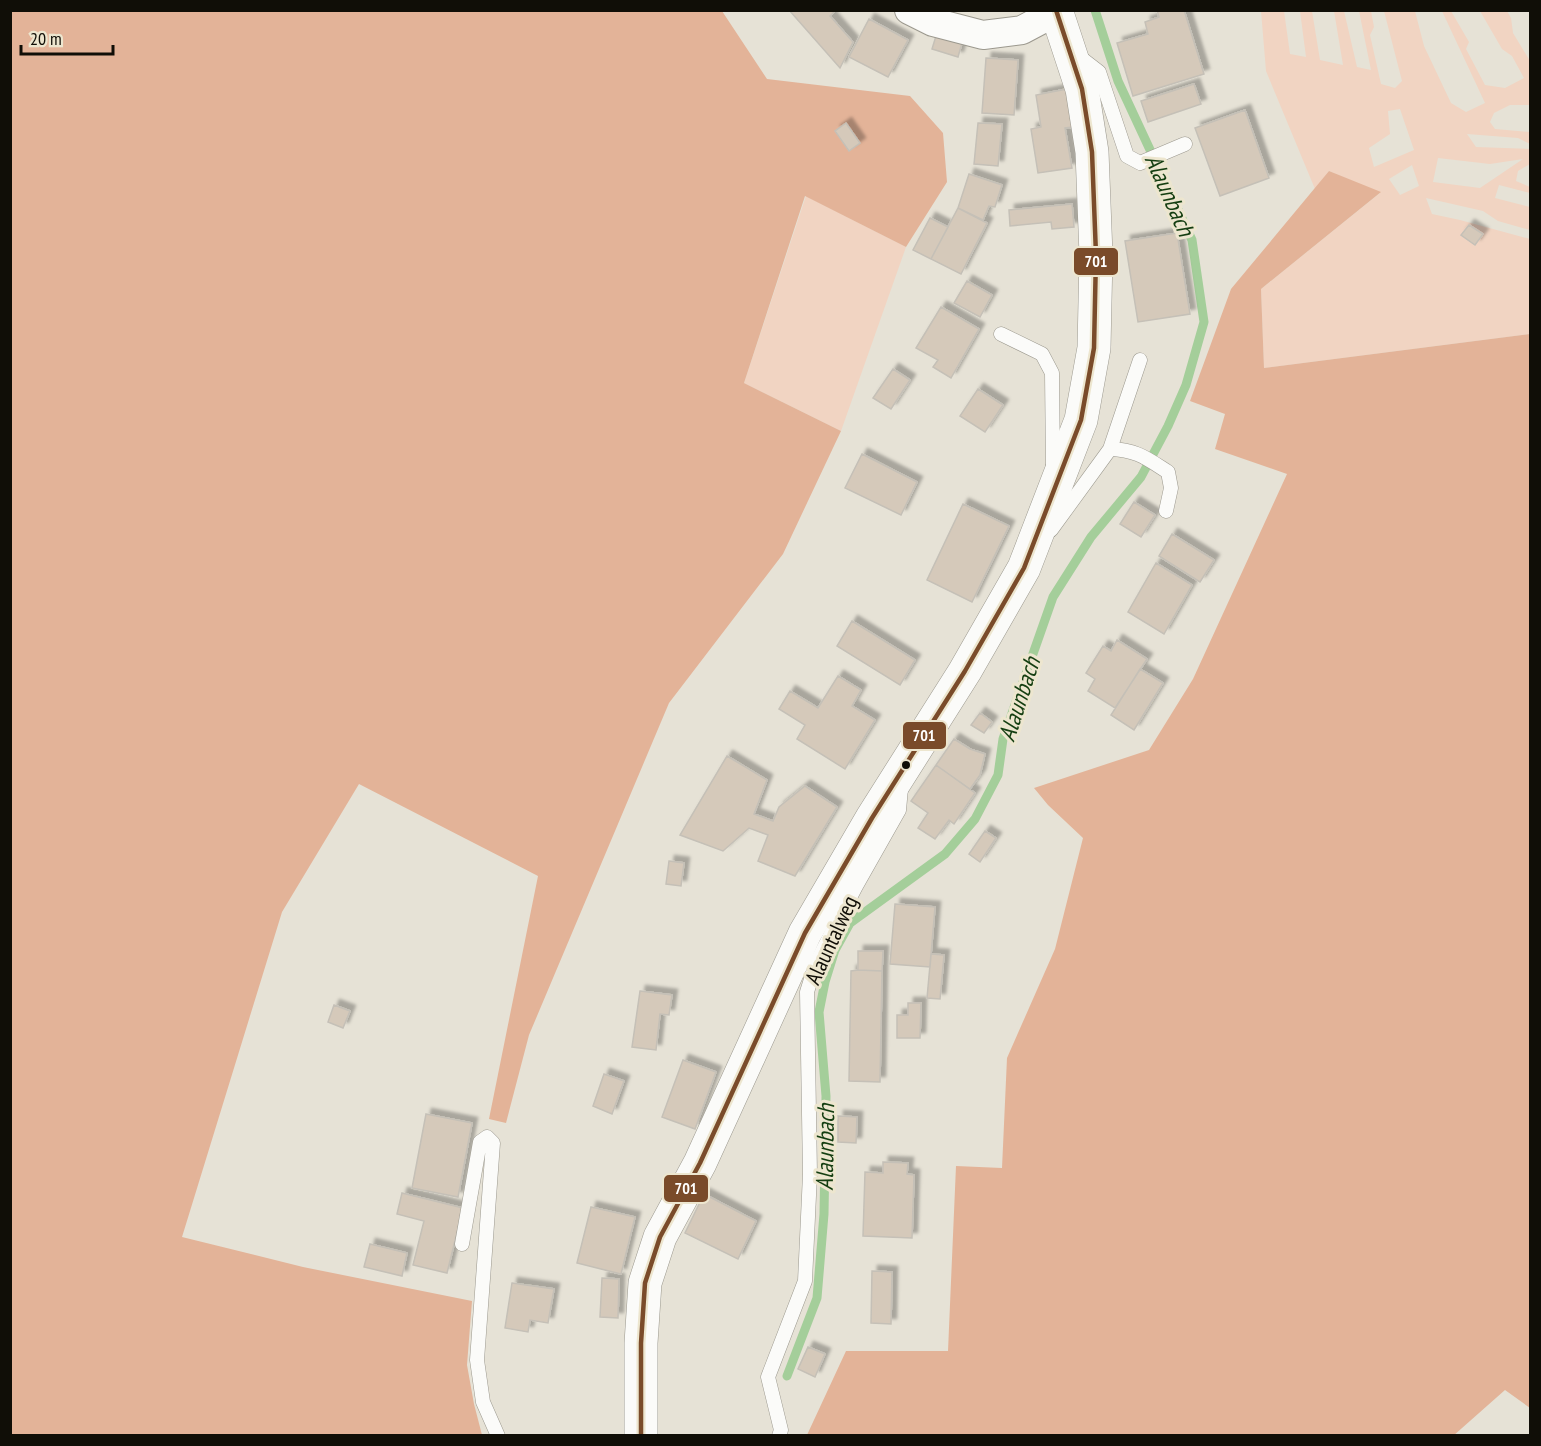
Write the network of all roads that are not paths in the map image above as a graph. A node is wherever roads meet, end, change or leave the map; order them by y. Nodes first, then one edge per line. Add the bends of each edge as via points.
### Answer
1 (909, 10) edge
2 (1056, 11) edge
3 (1069, 49) junction
4 (1185, 144) dead end
5 (1001, 334) dead end
6 (1140, 360) dead end
7 (1110, 449) junction
8 (1052, 494) junction
9 (1166, 511) dead end
10 (1024, 568) junction
11 (901, 771) junction
12 (462, 1244) dead end
13 (780, 1433) edge
14 (498, 1436) edge
15 (641, 1436) edge

1 - 2 street via 933,22 983,35 1022,30
2 - 3 street
3 - 4 lane via 1099,72 1127,156 1140,163
3 - 8 street via 1082,89 1092,152 1094,348 1081,420
5 - 8 lane via 1042,354 1052,373
6 - 7 lane
7 - 9 lane via 1140,454 1168,472 1171,488
7 - 10 lane
8 - 10 street
10 - 11 street
11 - 13 lane, Alauntalweg via 899,810 816,963 807,992 810,1174 805,1281 768,1377
11 - 15 street via 805,933 700,1163 660,1237 645,1284
12 - 14 lane via 480,1142 487,1137 493,1143 477,1360 483,1402

